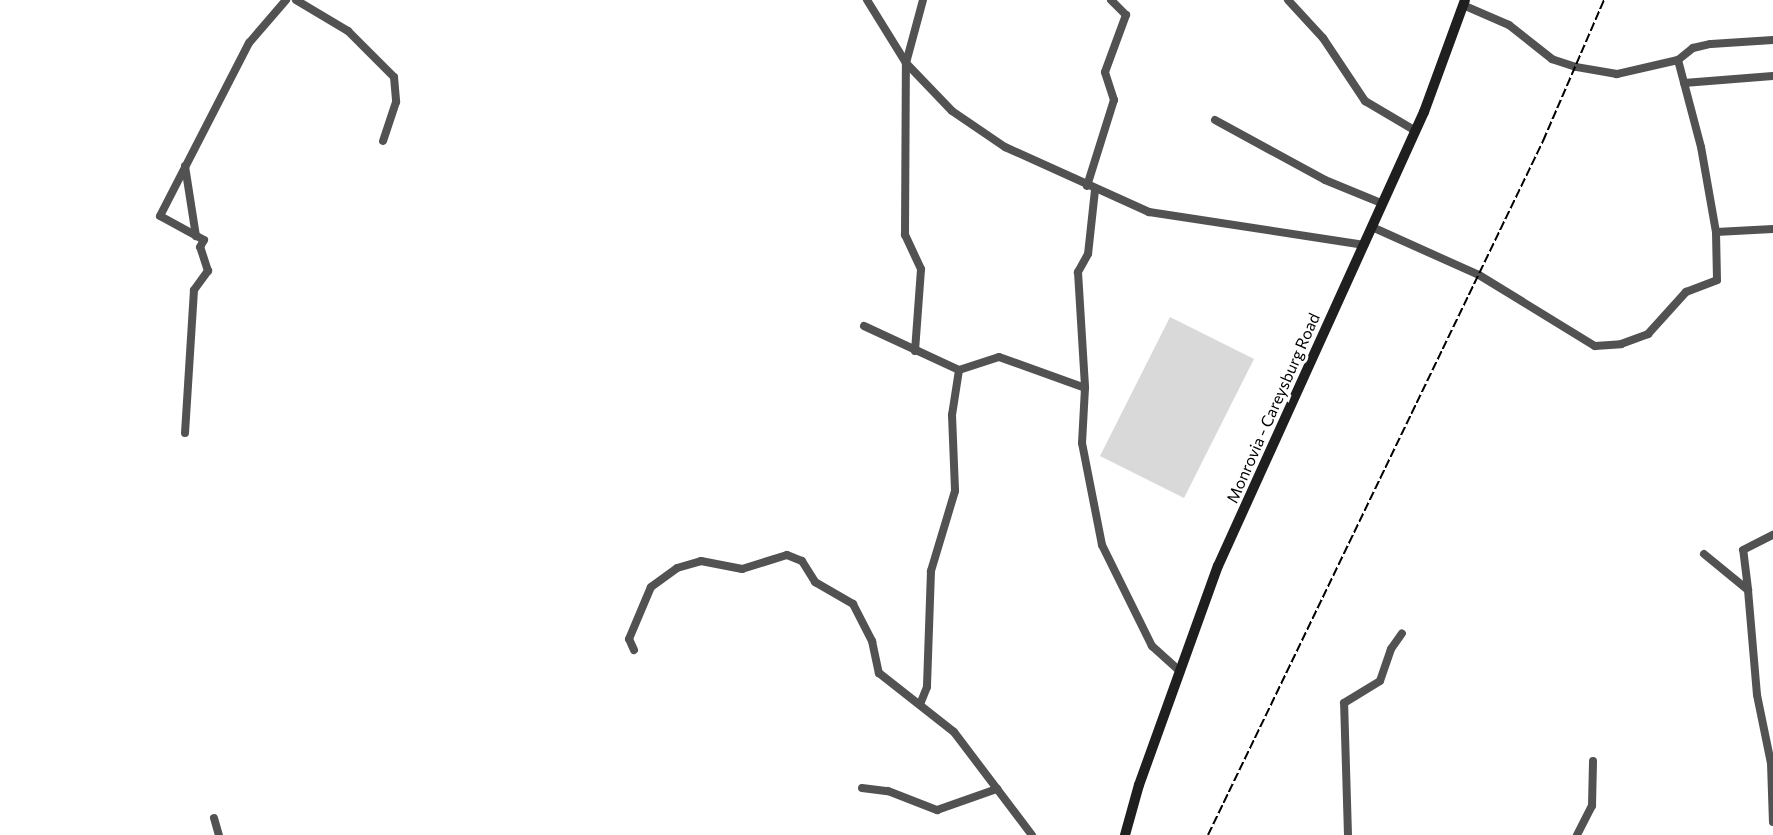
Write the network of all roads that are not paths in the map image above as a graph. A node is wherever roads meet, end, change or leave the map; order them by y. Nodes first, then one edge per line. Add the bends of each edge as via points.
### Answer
1 (286, 0) edge
2 (296, 0) edge
3 (867, 0) edge
4 (923, 0) edge
5 (1111, 0) edge
6 (1288, 0) edge
7 (1464, 2) edge
8 (1773, 40) edge
9 (1678, 60) junction
10 (906, 63) junction
11 (1773, 76) edge
12 (1684, 83) junction
13 (1215, 120) dead end
14 (1414, 130) junction
15 (383, 141) dead end
16 (185, 164) junction
17 (1091, 188) junction
18 (1381, 203) junction
19 (1372, 227) junction
20 (1773, 229) edge
21 (1716, 232) junction
22 (196, 236) junction
23 (1364, 245) junction
24 (864, 326) dead end
25 (915, 351) junction
26 (959, 370) junction
27 (1085, 388) junction
28 (185, 433) dead end
29 (1773, 535) edge
30 (1704, 554) dead end
31 (1748, 590) junction
32 (1402, 633) dead end
33 (634, 650) dead end
34 (1180, 671) junction
35 (920, 704) junction
36 (1593, 761) dead end
37 (862, 788) dead end
38 (997, 789) junction
39 (214, 818) dead end
40 (1773, 822) edge
41 (219, 835) edge
42 (1032, 835) edge
43 (1125, 835) edge
44 (1348, 835) edge
45 (1577, 835) edge

1 - 16 street via 249,43
2 - 15 street via 348,31 394,77 396,102
3 - 10 street
4 - 10 street
5 - 17 street via 1126,15 1106,72 1114,100
6 - 14 street via 1323,38 1365,101
7 - 9 street via 1509,25 1552,59 1576,67 1617,74
7 - 14 main road, Monrovia - Careysburg Road
8 - 9 street via 1711,44 1693,48
9 - 12 street
10 - 17 street via 979,133
10 - 25 street via 906,235 921,269
11 - 12 street
12 - 21 street via 1701,147
13 - 18 street via 1325,180
14 - 18 main road, Monrovia - Careysburg Road
16 - 22 street
16 - 22 street via 159,216
17 - 23 street via 1181,219
17 - 27 street via 1088,254 1078,272
18 - 19 main road, Monrovia - Careysburg Road
19 - 21 street via 1479,275 1595,346 1622,344 1648,334 1686,292 1717,280
19 - 23 main road, Monrovia - Careysburg Road
20 - 21 street
22 - 28 street via 204,240 200,247 208,271 194,290
23 - 34 main road, Monrovia - Careysburg Road via 1218,566
24 - 25 street
25 - 26 street
26 - 27 street via 999,357
26 - 35 street via 952,415 956,490 930,571 927,687
27 - 34 street via 1082,443 1102,545 1152,646
29 - 31 street via 1743,550
30 - 31 street
31 - 40 street via 1757,694 1772,763
32 - 44 street via 1391,649 1380,681 1344,704
33 - 35 street via 629,639 651,587 677,568 701,561 742,569 787,555 802,561 815,582 853,604 872,641 879,673
34 - 43 main road, Monrovia - Careysburg Road
35 - 38 street via 954,732
36 - 45 street via 1592,806
37 - 38 street via 888,791 937,810
38 - 42 street
39 - 41 street

